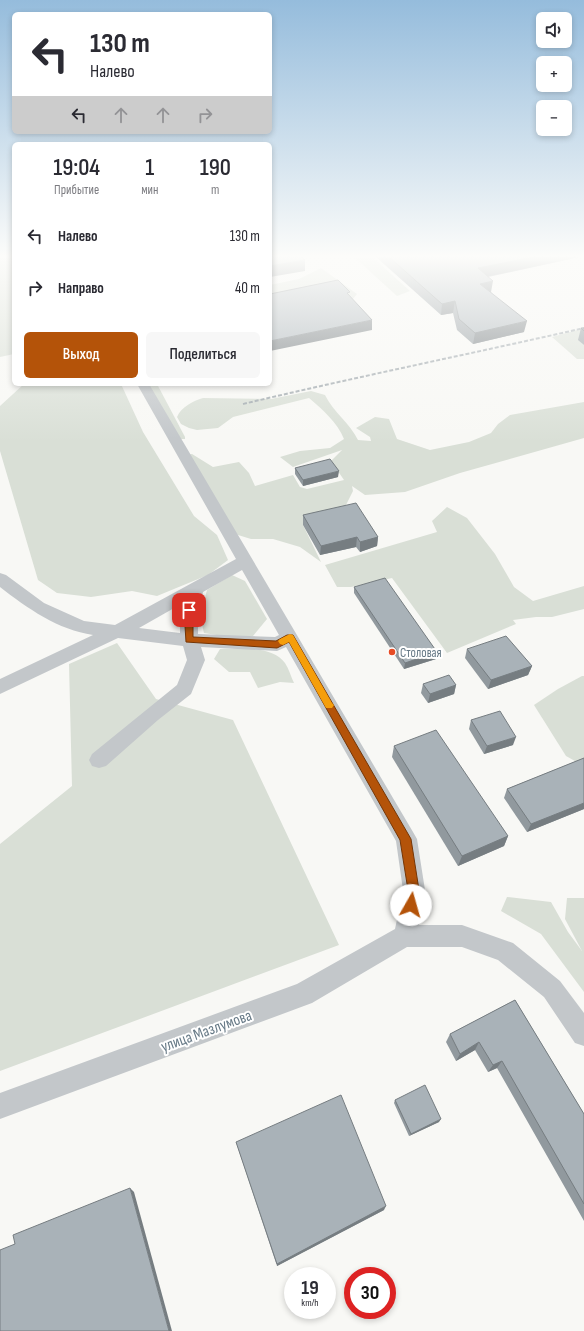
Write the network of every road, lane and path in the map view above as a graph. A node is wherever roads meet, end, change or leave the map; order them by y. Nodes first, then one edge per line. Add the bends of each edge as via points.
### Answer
1 (144, 386) edge
2 (246, 561) junction
3 (0, 579) edge
4 (196, 588) junction
5 (114, 632) junction
6 (290, 638) junction
7 (189, 640) junction
8 (0, 687) edge
9 (99, 760) dead end
10 (405, 936) junction
11 (584, 1034) edge
12 (0, 1106) edge

1 - 2 street
2 - 4 street
2 - 6 street
3 - 5 street via 38,607 80,627
4 - 5 street
4 - 7 street via 189,610
5 - 7 street
5 - 8 street
6 - 7 street via 277,644
6 - 10 street via 406,839 414,890
7 - 9 street via 196,660 184,689
10 - 11 street via 462,936 505,951 552,989
10 - 12 street, улица Мазлумова via 303,994

